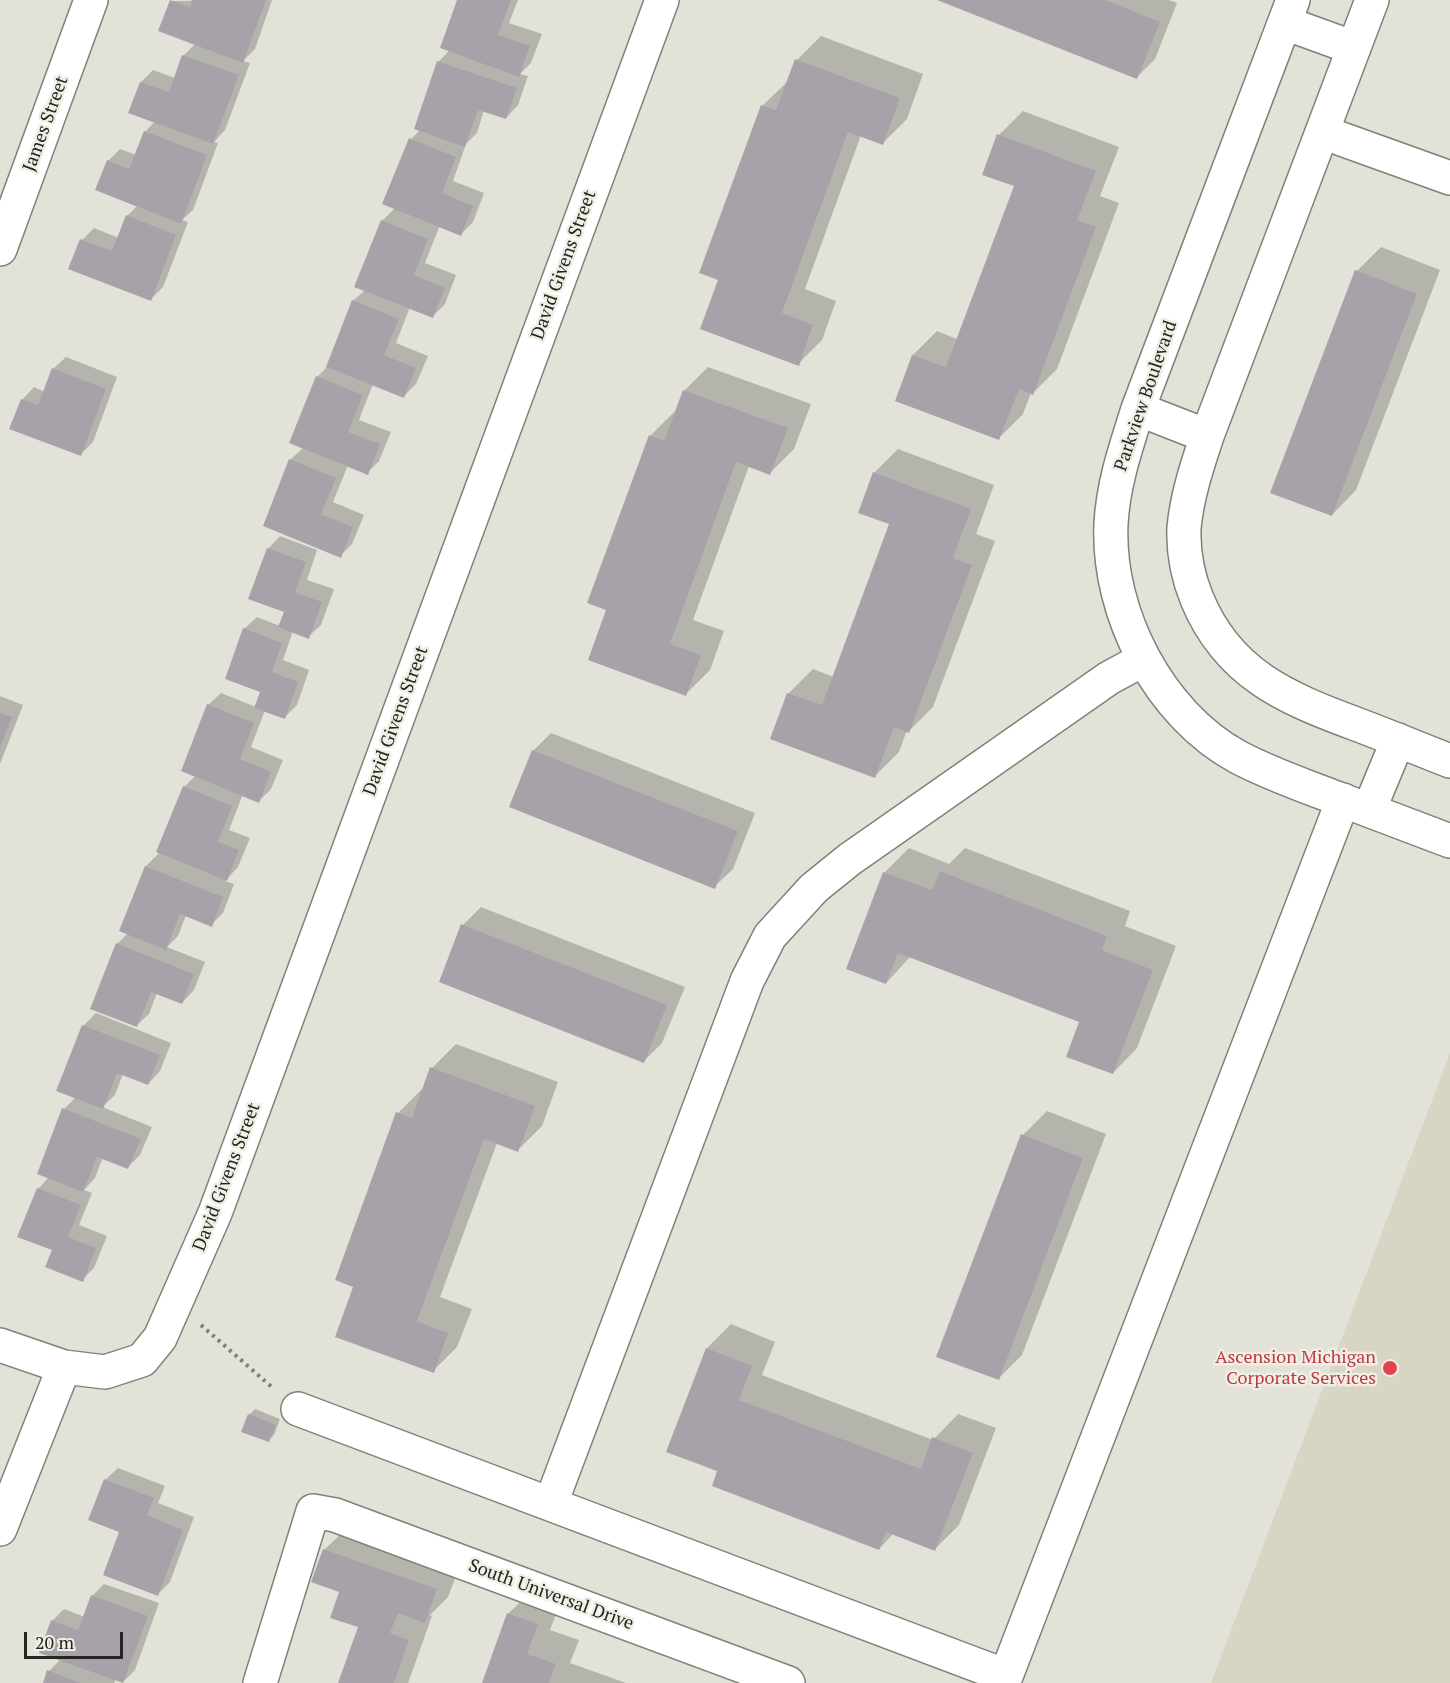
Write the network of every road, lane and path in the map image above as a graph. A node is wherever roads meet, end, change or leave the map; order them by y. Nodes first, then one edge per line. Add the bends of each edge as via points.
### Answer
1 (91, 0) edge
2 (662, 0) edge
3 (1372, 0) edge
4 (1289, 11) edge
5 (1354, 48) junction
6 (1322, 132) junction
7 (1450, 178) edge
8 (0, 249) edge
9 (1138, 409) junction
10 (1207, 435) junction
11 (1144, 660) junction
12 (1398, 740) junction
13 (1450, 761) edge
14 (1356, 805) junction
15 (1450, 841) edge
16 (176, 1303) junction
17 (0, 1345) edge
18 (64, 1367) junction
19 (298, 1409) joint
20 (550, 1503) junction
21 (0, 1529) edge
22 (260, 1683) edge
23 (788, 1683) edge

1 - 8 street, James Street
2 - 16 street, David Givens Street via 215,1213
3 - 5 street
4 - 5 street
4 - 9 street, Parkview Boulevard
5 - 6 street
6 - 7 street
6 - 10 street
9 - 10 street
9 - 11 street, Parkview Boulevard via 1118,477 1111,525 1119,595
10 - 12 street via 1191,484 1184,530 1188,576 1223,646 1276,691
11 - 14 street, Parkview Boulevard via 1180,710 1204,735 1274,775
11 - 20 street via 1109,678 850,859 814,888 770,936 747,981
12 - 13 street
12 - 14 street
14 - 15 street, Parkview Boulevard
14 - 20 street via 1006,1676
16 - 18 street, David Givens Street via 160,1338 142,1360 105,1372
16 - 19 path
17 - 18 street, David Givens Street
18 - 21 street
19 - 20 street
22 - 23 street, South Universal Drive via 313,1511 334,1515

